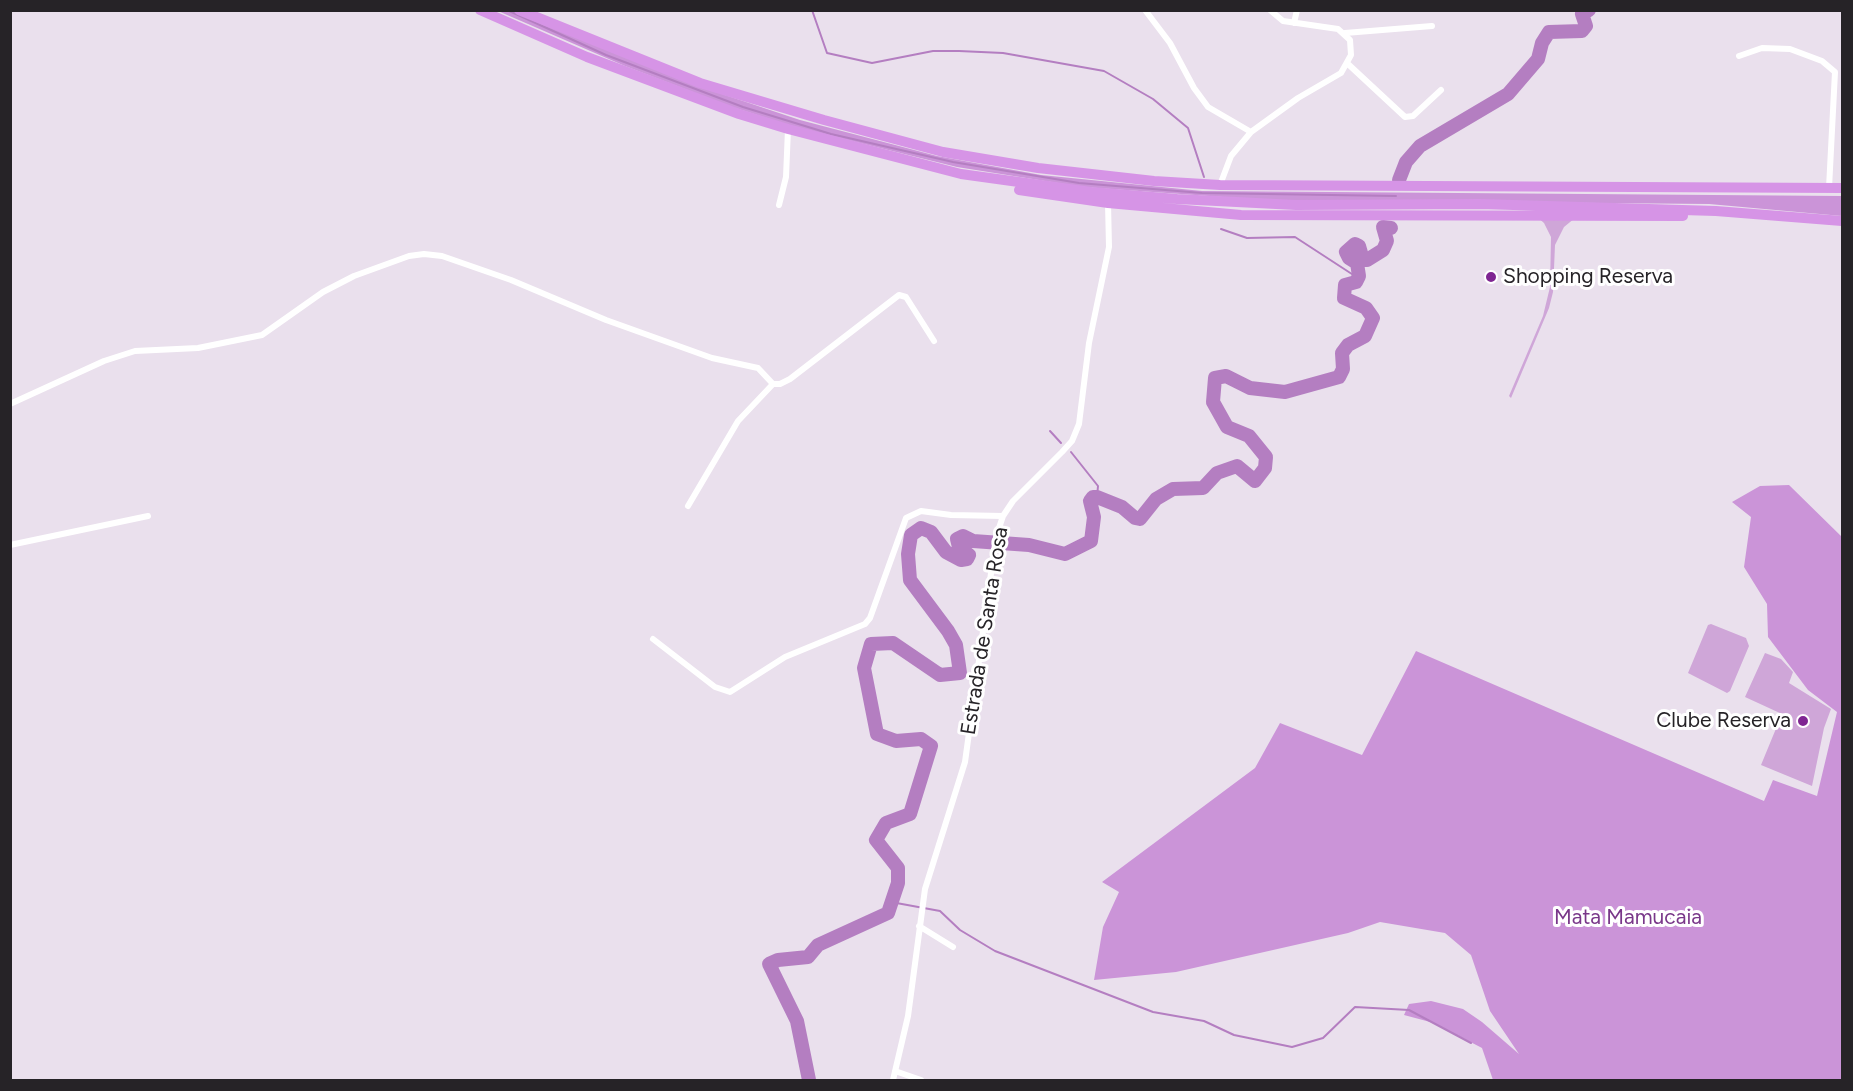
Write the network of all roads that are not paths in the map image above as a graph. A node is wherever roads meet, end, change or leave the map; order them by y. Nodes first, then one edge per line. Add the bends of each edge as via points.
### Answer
1 (480, 10) edge
2 (519, 10) edge
3 (1145, 10) edge
4 (1270, 10) edge
5 (1297, 10) edge
6 (1294, 23) junction
7 (1432, 26) dead end
8 (1345, 33) junction
9 (1739, 56) dead end
10 (1348, 64) junction
11 (1441, 90) dead end
12 (788, 129) junction
13 (1251, 132) junction
14 (863, 150) junction
15 (1220, 185) junction
16 (1829, 188) junction
17 (1842, 188) edge
18 (1108, 203) junction
19 (779, 205) dead end
20 (1716, 211) junction
21 (1842, 221) edge
22 (934, 341) dead end
23 (773, 384) junction
24 (10, 404) edge
25 (688, 506) dead end
26 (148, 516) dead end
27 (1003, 516) junction
28 (10, 545) edge
29 (653, 639) dead end
30 (919, 926) junction
31 (953, 947) dead end
32 (895, 1071) junction
33 (893, 1080) edge
34 (921, 1080) edge

1 - 12 highway via 587,57
2 - 15 highway via 700,83 943,152 1038,168
3 - 13 street via 1208,107
4 - 6 street via 1283,21
5 - 6 street
6 - 8 street via 1330,27
7 - 8 street
8 - 10 street via 1350,40
9 - 16 street via 1762,48 1790,49 1822,61 1835,72
10 - 11 street via 1405,117 1413,116
10 - 13 street via 1341,73
12 - 14 highway
12 - 19 street via 786,177
13 - 15 street via 1231,156
14 - 18 highway via 925,172
14 - 20 highway via 961,174 1177,199 1296,205 1480,204
15 - 16 highway
16 - 17 highway
18 - 20 highway via 1299,216 1678,217
18 - 27 street, Estrada de Santa Rosa via 1109,247 1076,433
20 - 21 highway
22 - 23 street via 906,297 899,295 790,379
23 - 24 street via 758,368 712,358 511,280 442,256 424,254 354,276 323,292 262,335 198,348 135,351
23 - 25 street via 738,421
26 - 28 street
27 - 29 street via 921,511 906,518 865,624 786,657 730,692 715,687
27 - 30 street, Estrada de Santa Rosa via 996,537 965,762 937,846
30 - 31 street
30 - 32 street, Estrada de Santa Rosa via 908,1016
32 - 33 street, Estrada de Santa Rosa
32 - 34 street

